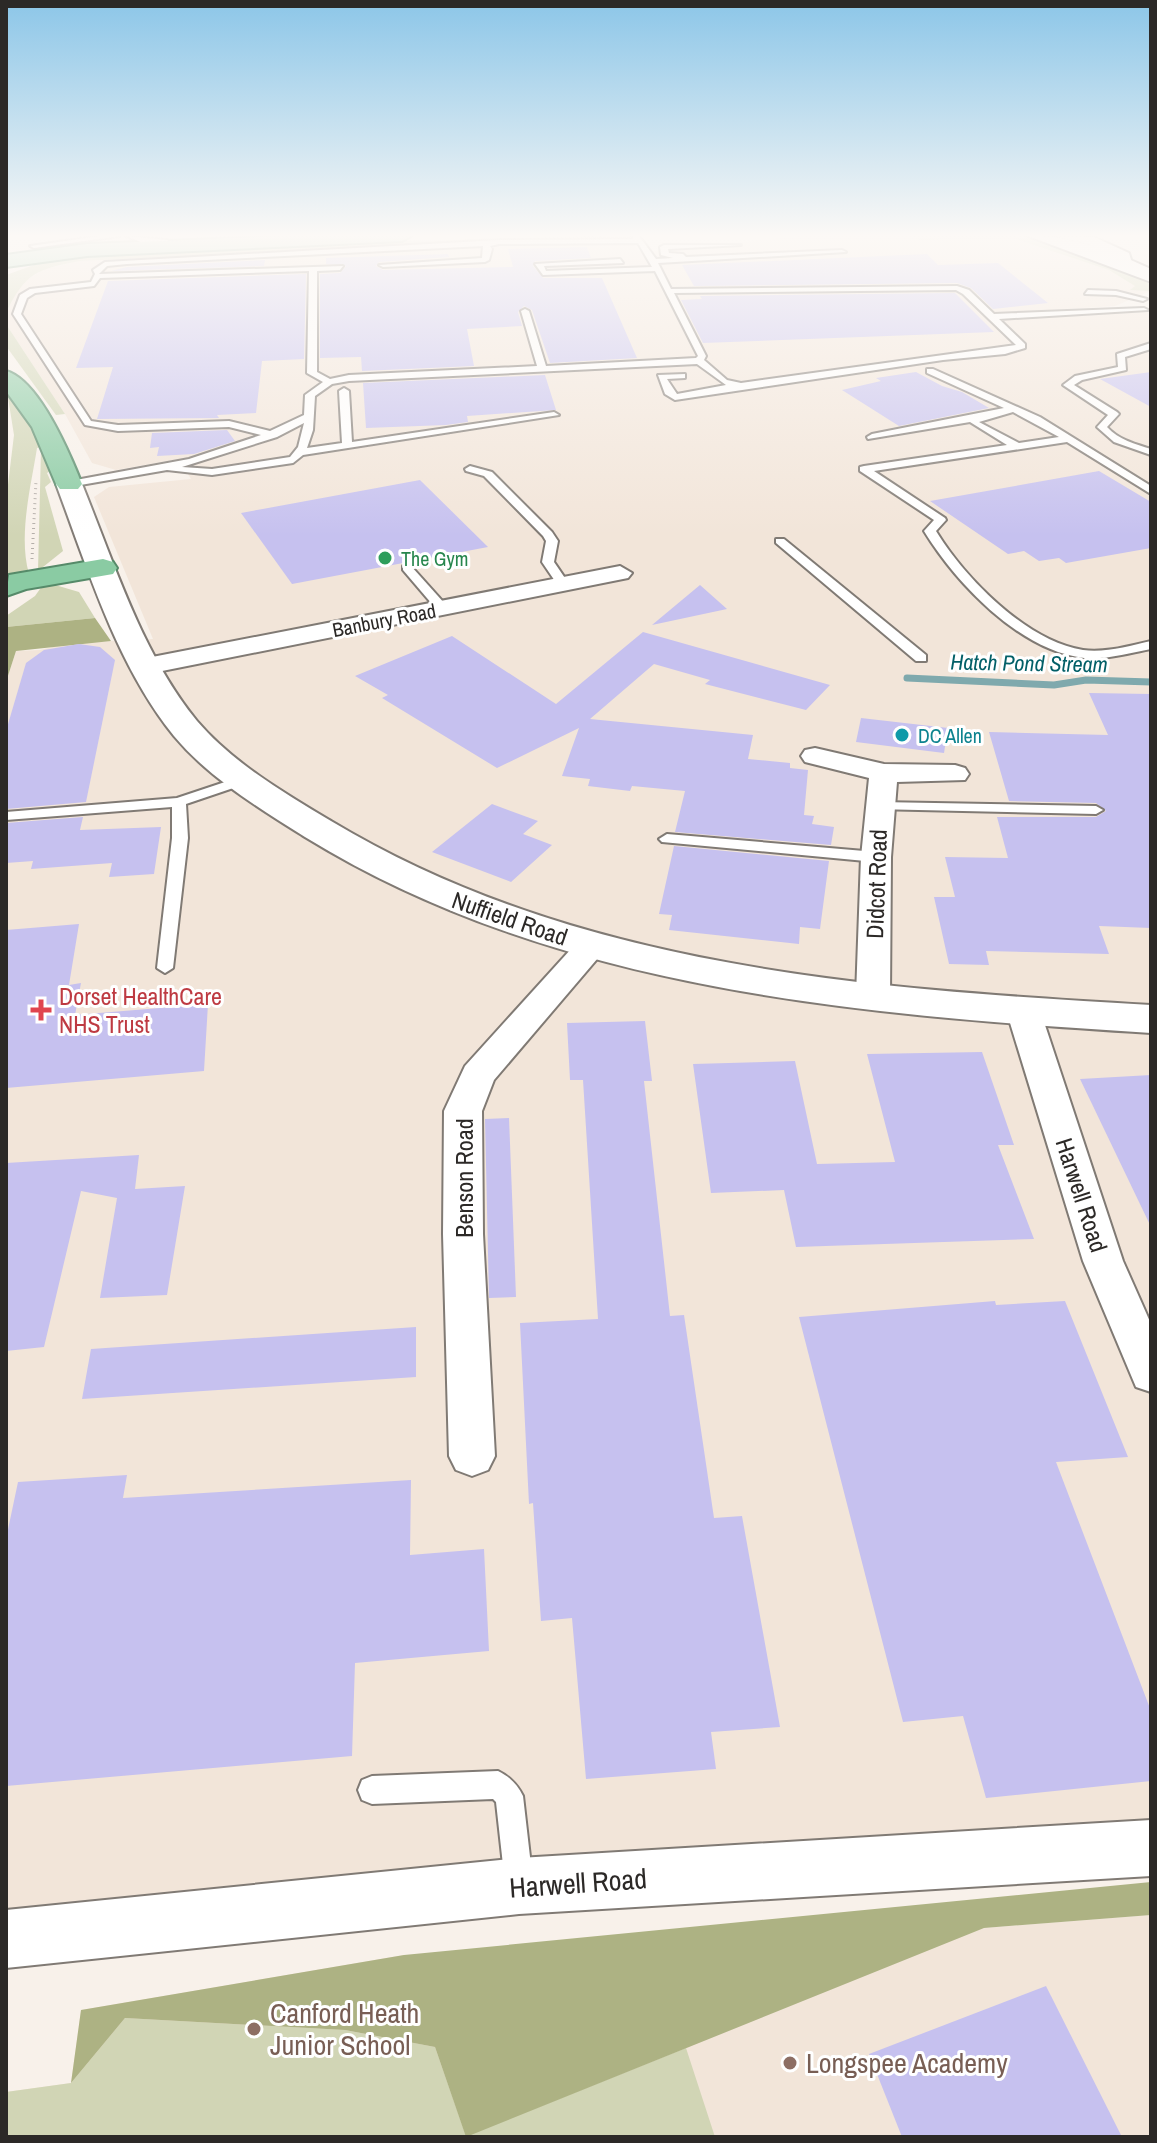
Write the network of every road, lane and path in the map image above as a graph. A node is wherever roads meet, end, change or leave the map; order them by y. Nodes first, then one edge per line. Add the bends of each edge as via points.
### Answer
1 (31, 336) edge
2 (312, 336) edge
3 (533, 336) edge
4 (692, 336) edge
5 (1011, 336) edge
6 (1151, 346) edge
7 (699, 361) junction
8 (543, 370) junction
9 (930, 371) dead end
10 (714, 374) junction
11 (6, 378) edge
12 (329, 382) junction
13 (741, 386) junction
14 (344, 391) dead end
15 (333, 406) dead end
16 (345, 406) junction
17 (321, 407) dead end
18 (1015, 408) junction
19 (308, 412) junction
20 (554, 415) dead end
21 (977, 418) junction
22 (273, 435) junction
23 (872, 437) dead end
24 (1068, 439) junction
25 (55, 446) junction
26 (250, 446) junction
27 (347, 446) junction
28 (1017, 446) junction
29 (303, 452) junction
30 (1151, 452) edge
31 (267, 464) junction
32 (171, 469) junction
33 (470, 469) dead end
34 (69, 484) junction
35 (1151, 491) edge
36 (780, 541) dead end
37 (103, 568) junction
38 (407, 568) dead end
39 (620, 573) dead end
40 (36, 578) junction
41 (563, 584) junction
42 (6, 587) edge
43 (442, 608) junction
44 (1151, 645) edge
45 (921, 658) dead end
46 (147, 666) junction
47 (815, 756) dead end
48 (884, 773) junction
49 (955, 774) dead end
50 (243, 780) junction
51 (179, 802) junction
52 (879, 806) junction
53 (1096, 810) dead end
54 (6, 816) edge
55 (667, 839) dead end
56 (876, 857) junction
57 (593, 945) junction
58 (165, 968) dead end
59 (873, 996) junction
60 (1024, 1013) junction
61 (1151, 1019) edge
62 (1151, 1374) edge
63 (472, 1456) dead end
64 (372, 1790) dead end
65 (1151, 1848) edge
66 (519, 1886) junction
67 (6, 1939) edge

1 - 22 lane via 84,420 95,426 229,424
2 - 12 lane via 312,373
3 - 8 lane
4 - 7 lane via 702,356
5 - 13 lane via 1022,346
6 - 30 lane via 1120,356 1123,368 1114,373 1074,379 1068,385 1114,414 1102,427 1105,432
7 - 8 lane
7 - 10 lane
8 - 12 lane
9 - 18 lane
10 - 13 lane
10 - 13 lane via 661,377 675,397
11 - 25 highway via 38,415
12 - 19 lane via 312,391
14 - 16 lane
15 - 16 lane
16 - 27 lane
17 - 19 lane
18 - 21 lane
18 - 24 lane
19 - 22 lane
19 - 29 lane
20 - 27 lane
21 - 23 lane
21 - 28 lane via 974,423
22 - 26 lane
24 - 28 lane
24 - 35 lane
25 - 34 highway
25 - 40 path via 38,449 32,568
26 - 31 lane
26 - 32 lane
27 - 29 lane
28 - 44 lane via 864,469 941,520 930,531 967,583 1042,640 1080,654
29 - 31 lane via 293,460
31 - 32 lane via 212,472
32 - 34 lane
33 - 41 lane via 488,474 548,534 548,562
34 - 37 street, Nuffield Road
36 - 45 lane
37 - 40 highway
37 - 46 street, Nuffield Road
38 - 43 lane
39 - 41 street, Banbury Road
40 - 42 highway
41 - 43 street, Banbury Road
43 - 46 street, Banbury Road
46 - 50 street, Nuffield Road via 177,717
47 - 48 street
48 - 49 street
48 - 52 street, Didcot Road
50 - 51 lane
50 - 57 street, Nuffield Road via 304,823 428,889
51 - 54 lane
51 - 58 lane via 180,838
52 - 53 lane
52 - 56 street, Didcot Road
55 - 56 lane
56 - 59 street, Didcot Road
57 - 59 street, Nuffield Road via 673,964
57 - 63 street, Benson Road via 478,1075 463,1111
59 - 60 street, Nuffield Road
60 - 61 street, Nuffield Road
60 - 62 street, Harwell Road via 1103,1261
64 - 66 lane via 498,1785 509,1796
65 - 66 street, Harwell Road
66 - 67 street, Harwell Road

